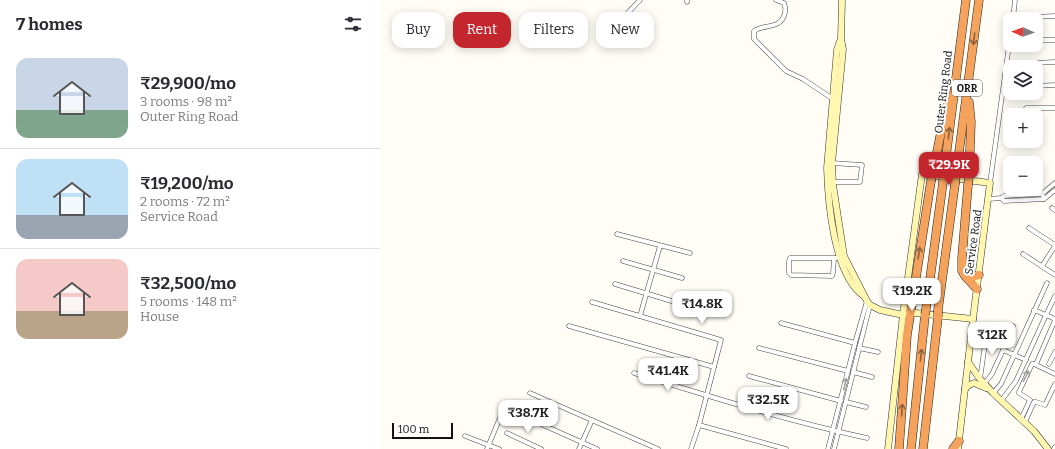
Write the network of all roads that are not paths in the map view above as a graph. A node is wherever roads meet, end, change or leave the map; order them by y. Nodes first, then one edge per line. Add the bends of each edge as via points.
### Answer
1 (640, 0) edge
2 (776, 0) edge
3 (842, 0) edge
4 (966, 0) edge
5 (979, 0) edge
6 (1015, 0) edge
7 (629, 12) edge
8 (1014, 12) edge
9 (1055, 16) edge
10 (1043, 17) edge
11 (841, 39) junction
12 (1043, 40) edge
13 (1055, 40) edge
14 (1008, 52) edge
15 (1055, 62) edge
16 (1043, 63) edge
17 (1055, 85) edge
18 (955, 86) junction
19 (1043, 86) edge
20 (967, 87) junction
21 (833, 98) junction
22 (1043, 108) edge
23 (1055, 108) edge
24 (832, 163) junction
25 (833, 182) junction
26 (990, 183) junction
27 (1055, 183) edge
28 (1055, 190) edge
29 (1043, 193) edge
30 (1004, 196) edge
31 (1043, 196) edge
32 (1001, 198) junction
33 (989, 199) junction
34 (1044, 199) junction
35 (1029, 228) dead end
36 (617, 234) dead end
37 (1055, 245) edge
38 (660, 246) junction
39 (690, 253) dead end
40 (1023, 254) dead end
41 (838, 259) junction
42 (623, 261) dead end
43 (834, 265) junction
44 (1042, 266) junction
45 (653, 270) junction
46 (962, 271) junction
47 (979, 275) junction
48 (1055, 275) edge
49 (682, 278) dead end
50 (1047, 283) dead end
51 (616, 284) dead end
52 (977, 289) junction
53 (646, 293) junction
54 (1055, 296) edge
55 (867, 301) junction
56 (592, 302) dead end
57 (675, 302) dead end
58 (1034, 310) junction
59 (906, 314) junction
60 (1046, 315) junction
61 (640, 316) junction
62 (973, 319) junction
63 (1055, 319) edge
64 (781, 323) dead end
65 (569, 326) dead end
66 (1013, 326) dead end
67 (987, 330) dead end
68 (993, 333) dead end
69 (1007, 340) junction
70 (855, 343) junction
71 (759, 348) dead end
72 (859, 348) junction
73 (1003, 350) junction
74 (878, 352) dead end
75 (1055, 352) edge
76 (1014, 354) junction
77 (1026, 360) junction
78 (968, 362) junction
79 (1037, 362) dead end
80 (1050, 364) dead end
81 (714, 367) junction
82 (848, 371) junction
83 (853, 372) junction
84 (634, 373) dead end
85 (1055, 374) edge
86 (749, 376) dead end
87 (872, 377) dead end
88 (982, 381) junction
89 (1055, 384) edge
90 (964, 390) junction
91 (991, 391) junction
92 (530, 393) dead end
93 (706, 395) junction
94 (841, 401) junction
95 (1002, 401) junction
96 (846, 402) junction
97 (866, 407) dead end
98 (504, 408) dead end
99 (516, 413) dead end
100 (592, 420) junction
101 (1023, 420) junction
102 (699, 425) junction
103 (833, 430) junction
104 (839, 432) junction
105 (507, 433) dead end
106 (465, 436) dead end
107 (867, 438) dead end
108 (582, 442) junction
109 (959, 445) edge
110 (488, 447) edge
111 (499, 449) edge
112 (541, 449) edge
113 (579, 449) edge
114 (597, 449) edge
115 (658, 449) edge
116 (691, 449) edge
117 (786, 449) edge
118 (828, 449) edge
119 (834, 449) edge
120 (888, 449) edge
121 (899, 449) edge
122 (911, 449) edge
123 (923, 449) edge
124 (953, 449) edge
125 (1048, 449) edge

1 - 7 street
2 - 21 street via 784,3 786,12 783,19 778,25 754,31 754,39 786,71
3 - 11 main road
4 - 18 highway, Outer Ring Road / ORR
5 -> 20 highway, ORR
6 - 8 street
9 - 10 street
11 - 21 main road via 837,50
11 - 24 main road via 843,49
12 - 13 street
14 - 26 street, Service Road
15 - 16 street
17 - 19 street
59 -> 18 highway, bridge via 945,112
122 -> 18 highway, Outer Ring Road / ORR, bridge
20 - 46 highway, bridge via 971,122
20 - 123 highway, ORR, bridge
21 - 41 main road via 827,168
22 - 23 street
24 - 25 main road
24 - 25 street via 862,165 860,182
25 - 55 main road via 844,256
26 - 33 main road, Service Road
26 - 59 main road via 922,174
27 - 29 street
28 - 34 street
30 - 32 street
31 - 34 street
32 - 33 street
32 - 34 street via 1004,201
33 - 47 main road, Service Road
35 - 37 street
36 - 38 street
37 - 44 street
38 - 39 street
38 - 45 street
40 - 44 street
41 - 43 street
41 - 43 street
41 - 43 street via 790,258 788,272 791,275 831,276
41 - 55 main road via 858,292
42 - 45 street
44 - 48 street
45 - 49 street
45 - 53 street
46 - 47 highway via 970,277
46 - 52 highway
47 - 52 main road, Service Road
50 - 58 street
51 - 53 street
52 - 62 main road, Service Road
53 - 57 street
53 - 61 street
54 - 60 street
55 - 59 main road via 880,310
55 - 70 street
55 - 72 street
56 - 61 street
58 - 60 street
58 - 76 street
59 - 62 main road
59 - 120 main road
121 -> 59 highway
60 - 63 street
60 - 77 street
61 - 81 street via 720,340
62 - 78 main road, Service Road
63 - 79 street
64 - 70 street
65 - 81 street
66 - 69 street
67 - 88 street
68 - 69 street
69 - 73 street
70 - 82 street
71 - 82 street
72 - 74 street
72 - 83 street
73 - 76 street
73 - 88 street via 992,374
75 - 80 street
76 - 77 street
76 - 91 street via 1001,384
77 - 95 street
78 - 88 main road
78 - 90 main road, Service Road
81 - 93 street
94 -> 82 street
83 - 87 street
83 - 96 street
84 - 93 street
101 -> 85 street via 1030,400 1018,392 1032,364
86 - 94 street
88 - 91 main road
89 - 101 street via 1045,405 1034,402
90 - 91 main road via 974,383
90 - 109 main road, Service Road
91 - 95 main road
92 - 100 street
93 - 102 street
93 - 103 street
94 - 103 street
95 - 101 main road
96 - 97 street
96 - 104 street
98 - 110 street
99 - 108 street
100 - 108 street
100 - 115 street
101 - 125 main road
102 - 116 street
102 - 117 street
103 - 104 street
103 - 118 street
104 - 107 street
104 - 119 street
105 - 112 street
106 - 110 street
108 - 113 street
108 - 114 street
109 - 124 highway
110 - 111 street

